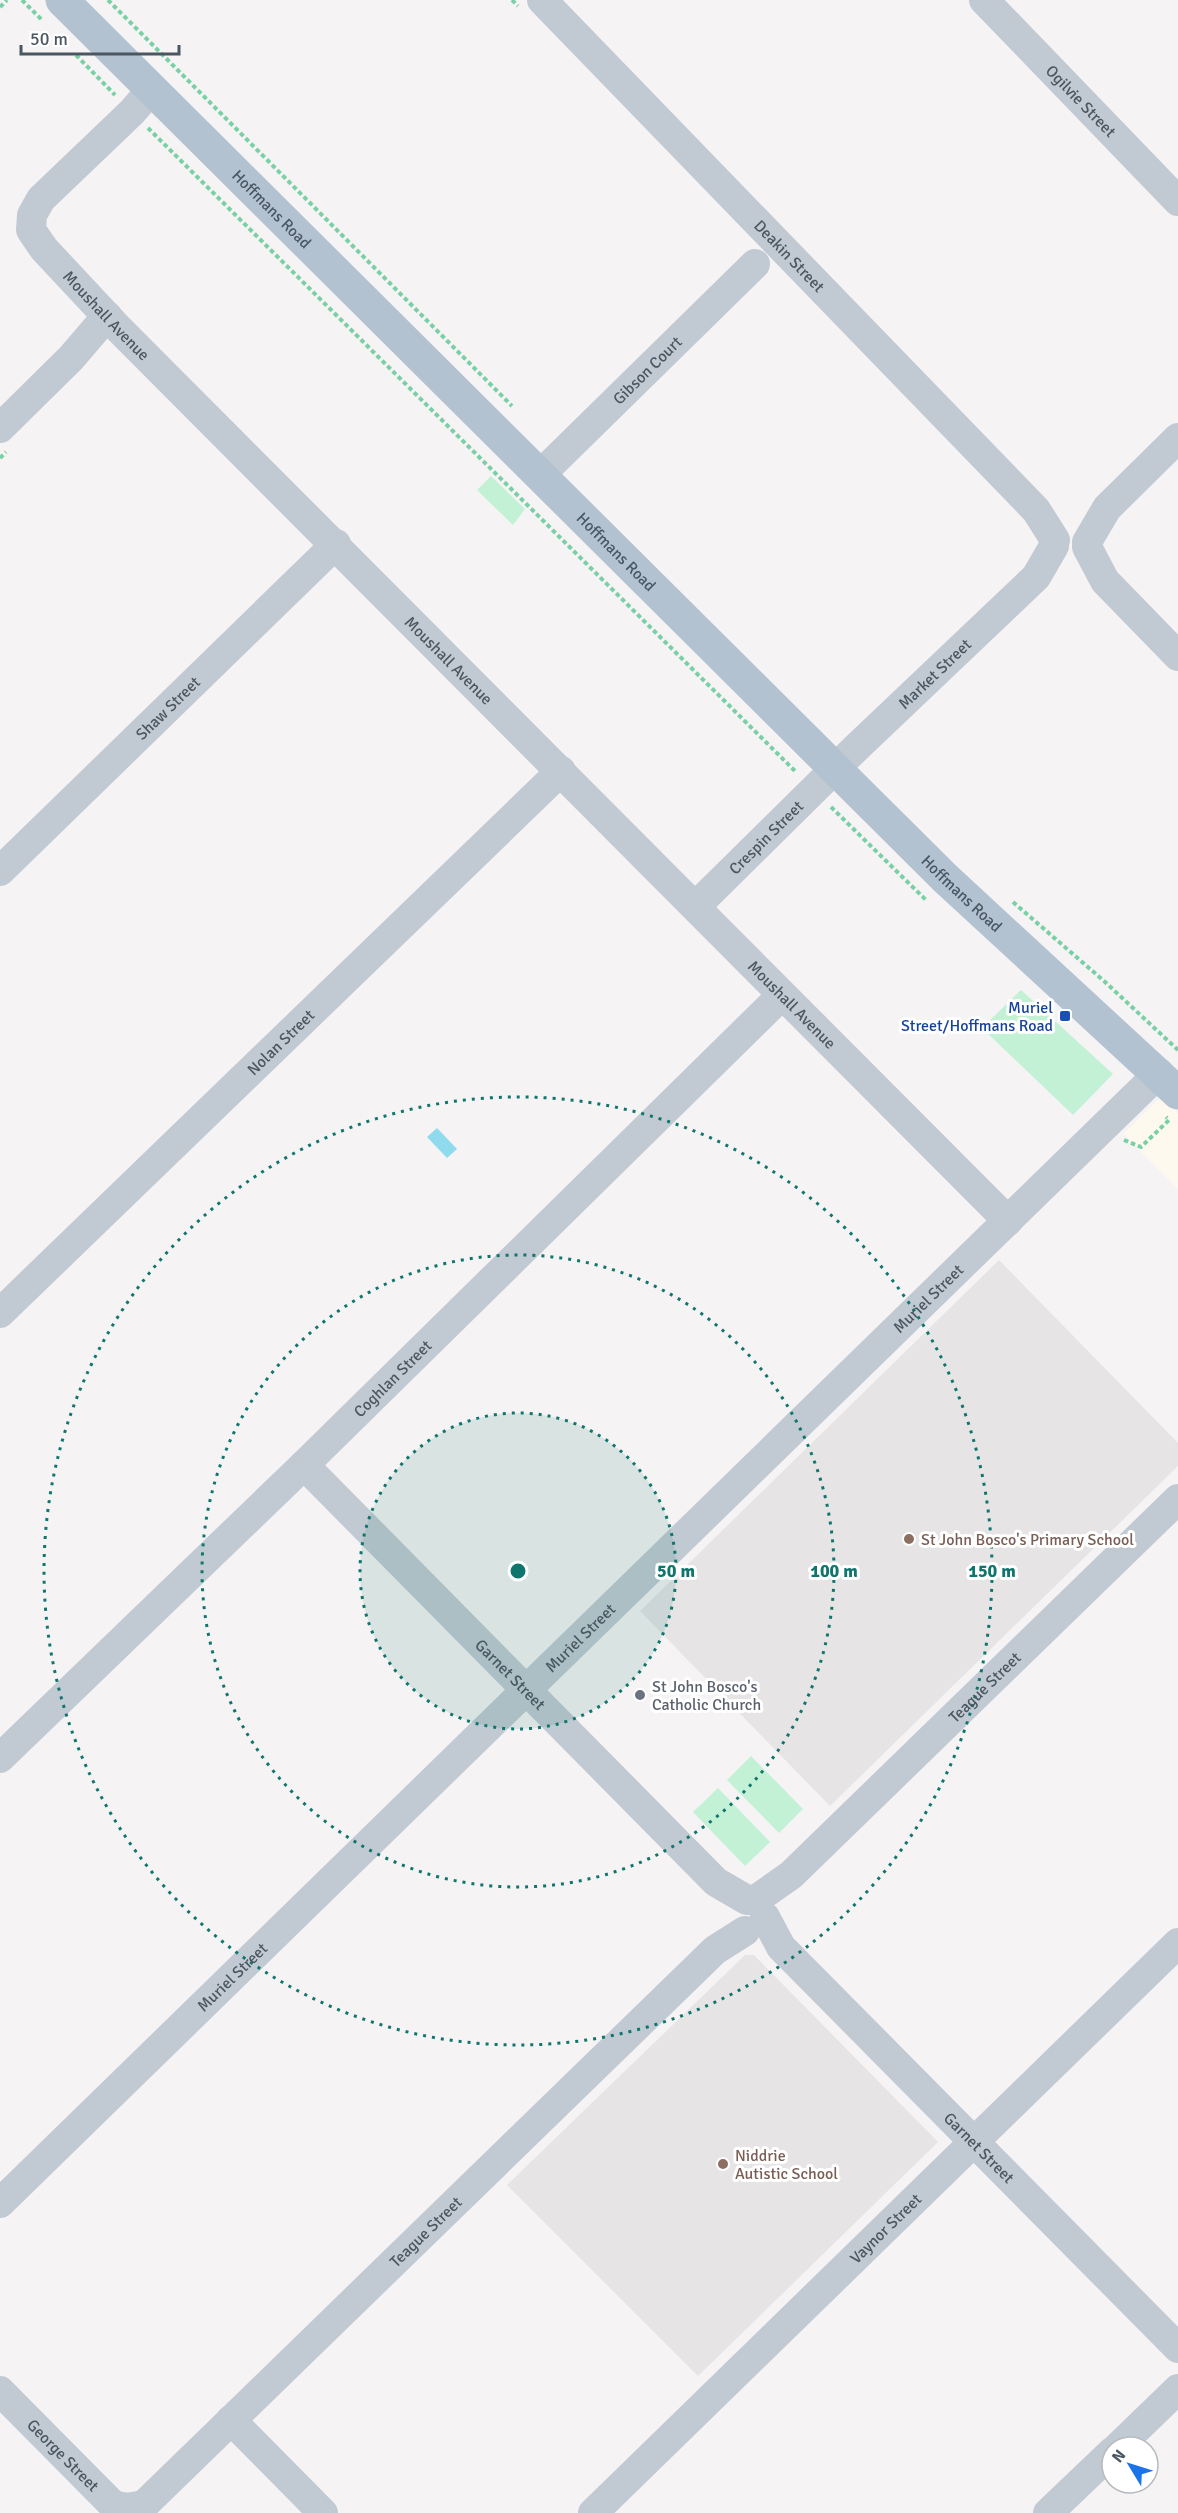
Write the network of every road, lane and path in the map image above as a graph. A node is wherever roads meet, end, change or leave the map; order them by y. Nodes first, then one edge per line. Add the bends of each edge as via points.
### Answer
1 (8, 0) edge
2 (62, 0) edge
3 (108, 0) edge
4 (512, 0) edge
5 (984, 0) edge
6 (531, 4) edge
7 (0, 7) edge
8 (152, 89) junction
9 (1178, 201) edge
10 (755, 264) dead end
11 (111, 321) junction
12 (519, 414) dead end
13 (0, 428) edge
14 (1178, 438) edge
15 (540, 475) junction
16 (336, 544) junction
17 (1071, 544) junction
18 (1178, 656) edge
19 (834, 770) junction
20 (561, 771) junction
21 (0, 871) edge
22 (1012, 900) dead end
23 (696, 906) junction
24 (782, 995) junction
25 (1172, 1072) edge
26 (1008, 1221) junction
27 (0, 1313) edge
28 (304, 1466) junction
29 (1178, 1499) edge
30 (526, 1689) junction
31 (0, 1758) edge
32 (749, 1916) junction
33 (1178, 1943) edge
34 (974, 2142) junction
35 (0, 2203) edge
36 (1178, 2348) edge
37 (0, 2391) edge
38 (1174, 2402) edge
39 (231, 2420) junction
40 (1133, 2435) edge
41 (1100, 2463) edge
42 (132, 2508) joint
43 (323, 2513) edge
44 (593, 2513) edge
45 (1048, 2513) edge

1 - 7 path
2 - 8 main road, Hoffmans Road
3 - 12 path
4 - 6 path
5 - 9 street, Ogilvie Street
6 - 17 street, Deakin Street
8 - 11 street, Moushall Avenue via 41,199 32,215 31,230 44,249
8 - 15 main road, Hoffmans Road
10 - 15 street, Gibson Court
11 - 13 street
11 - 16 street, Moushall Avenue
14 - 17 street, Market Street
15 - 19 main road, Hoffmans Road
16 - 20 street, Moushall Avenue
16 - 21 street, Shaw Street
17 - 18 street
17 - 19 street, Market Street
19 - 23 street, Crespin Street
19 - 25 main road, Hoffmans Road via 945,878
20 - 23 street, Moushall Avenue
20 - 27 street, Nolan Street
22 - 25 path via 1104,981
23 - 24 street, Moushall Avenue
24 - 26 street, Moushall Avenue
24 - 28 street, Coghlan Street
25 - 26 street, Muriel Street
26 - 30 street, Muriel Street
28 - 30 street, Garnet Street
28 - 31 street, Coghlan Street
29 - 32 street, Teague Street
30 - 32 street, Garnet Street
30 - 35 street, Muriel Street
32 - 34 street, Garnet Street
32 - 39 street, Teague Street
33 - 34 street, Vaynor Street
34 - 36 street, Garnet Street
34 - 44 street, Vaynor Street
37 - 42 street, George Street via 112,2504
38 - 40 street
39 - 42 street, Teague Street via 145,2504
39 - 43 street
41 - 45 street

